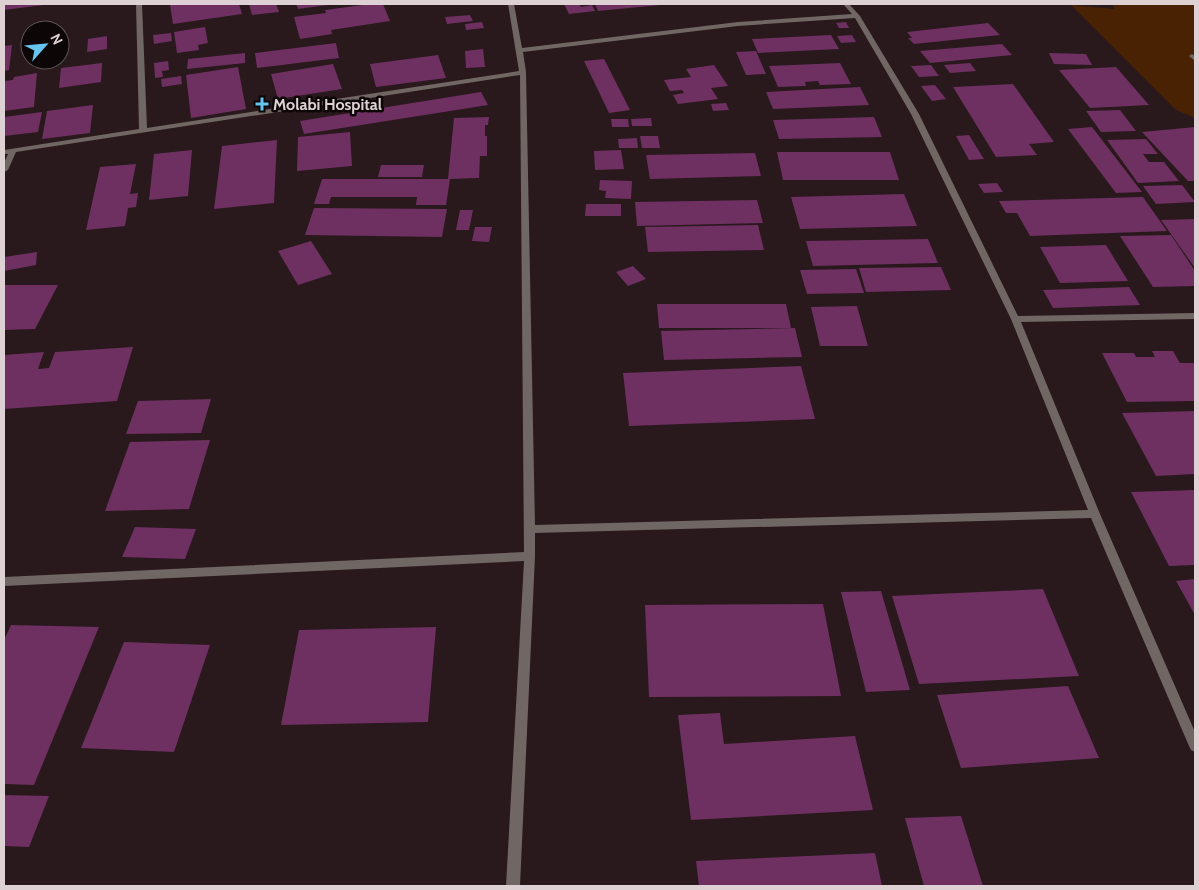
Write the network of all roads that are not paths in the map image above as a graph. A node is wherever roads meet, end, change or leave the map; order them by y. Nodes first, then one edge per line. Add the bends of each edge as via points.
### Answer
1 (138, 4) edge
2 (511, 4) edge
3 (846, 4) edge
4 (857, 16) junction
5 (521, 50) junction
6 (523, 72) junction
7 (143, 131) junction
8 (13, 151) junction
9 (4, 152) edge
10 (4, 170) edge
11 (1195, 316) edge
12 (1015, 319) junction
13 (1095, 514) junction
14 (529, 529) junction
15 (530, 556) junction
16 (4, 582) edge
17 (1195, 746) edge
18 (512, 886) edge

1 - 7 street
2 - 5 street
3 - 4 street
4 - 5 street via 738,24
4 - 12 street via 915,114
5 - 6 street
6 - 7 street
6 - 14 street
7 - 8 street
8 - 9 street
8 - 10 street
11 - 12 street
12 - 13 street
13 - 14 street
13 - 17 street
14 - 15 street
15 - 16 street
15 - 18 street

